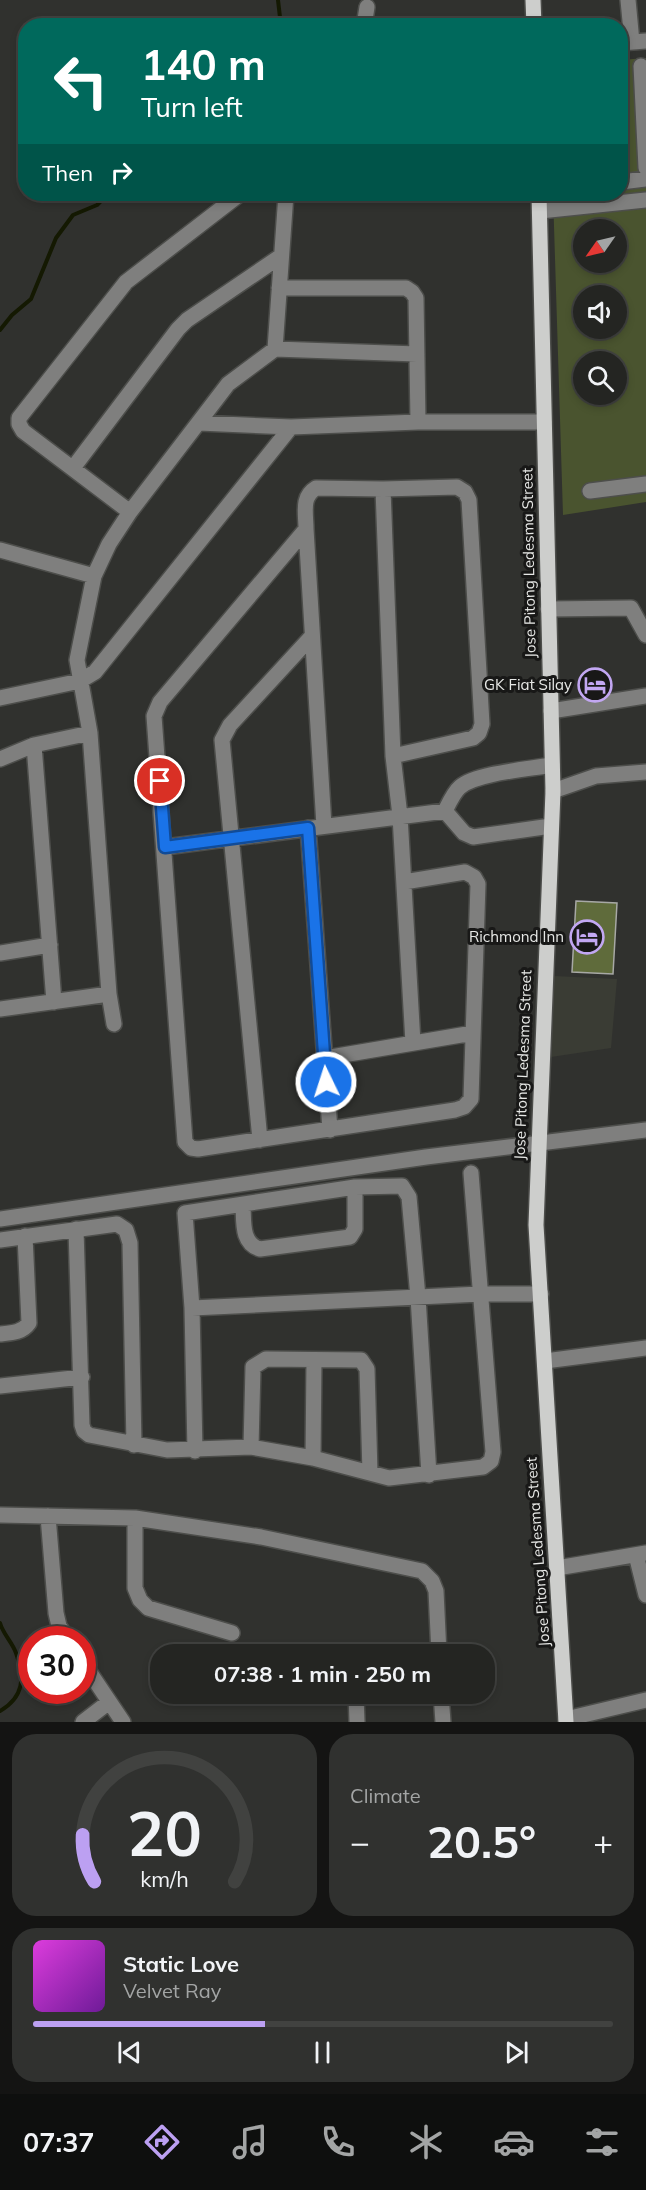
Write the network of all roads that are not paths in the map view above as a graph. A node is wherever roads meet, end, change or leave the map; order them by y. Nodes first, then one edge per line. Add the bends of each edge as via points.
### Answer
1 (532, 0) edge
2 (628, 0) edge
3 (367, 7) dead end
4 (365, 18) edge
5 (533, 18) edge
6 (633, 42) edge
7 (641, 66) dead end
8 (645, 109) edge
9 (646, 168) edge
10 (646, 179) edge
11 (628, 181) edge
12 (646, 200) edge
13 (231, 201) edge
14 (285, 201) edge
15 (539, 201) edge
16 (540, 211) junction
17 (281, 256) junction
18 (279, 288) junction
19 (275, 349) junction
20 (417, 354) junction
21 (418, 422) junction
22 (544, 422) junction
23 (199, 423) junction
24 (291, 427) junction
25 (73, 468) junction
26 (646, 483) edge
27 (383, 489) junction
28 (590, 490) dead end
29 (130, 512) junction
30 (306, 529) junction
31 (0, 550) edge
32 (94, 576) junction
33 (548, 609) junction
34 (646, 635) edge
35 (312, 636) junction
36 (80, 681) junction
37 (646, 696) edge
38 (0, 698) edge
39 (551, 711) junction
40 (90, 733) junction
41 (34, 745) junction
42 (393, 756) junction
43 (0, 759) edge
44 (552, 765) junction
45 (646, 772) edge
46 (553, 791) junction
47 (445, 811) junction
48 (400, 816) junction
49 (324, 826) junction
50 (551, 826) junction
51 (308, 828) junction
52 (230, 838) junction
53 (165, 847) junction
54 (404, 882) junction
55 (50, 945) junction
56 (0, 953) edge
57 (109, 994) junction
58 (54, 1002) junction
59 (0, 1009) edge
60 (114, 1024) dead end
61 (473, 1033) junction
62 (413, 1043) junction
63 (325, 1058) junction
64 (330, 1130) junction
65 (646, 1130) edge
66 (260, 1140) junction
67 (538, 1144) junction
68 (471, 1173) dead end
69 (355, 1187) junction
70 (184, 1192) junction
71 (243, 1205) junction
72 (185, 1213) junction
73 (0, 1219) edge
74 (76, 1229) junction
75 (25, 1236) junction
76 (0, 1240) edge
77 (480, 1294) junction
78 (541, 1294) junction
79 (418, 1297) junction
80 (192, 1308) junction
81 (0, 1334) edge
82 (646, 1348) edge
83 (314, 1360) junction
84 (545, 1361) junction
85 (82, 1377) junction
86 (0, 1386) edge
87 (134, 1445) junction
88 (251, 1447) junction
89 (195, 1451) junction
90 (313, 1458) junction
91 (370, 1473) junction
92 (429, 1475) junction
93 (0, 1515) edge
94 (48, 1516) junction
95 (135, 1518) junction
96 (641, 1554) edge
97 (556, 1568) junction
98 (646, 1595) edge
99 (59, 1626) edge
100 (232, 1633) dead end
101 (439, 1644) edge
102 (96, 1682) edge
103 (646, 1700) edge
104 (110, 1702) junction
105 (356, 1704) edge
106 (442, 1704) edge
107 (566, 1720) edge
108 (83, 1722) edge
109 (123, 1722) edge
110 (357, 1722) edge
111 (443, 1722) edge

1 - 5 main road
2 - 6 street
3 - 4 street
7 - 8 street
8 - 9 street
10 - 11 street
12 - 16 street
13 - 25 street via 126,282 19,418 23,431
14 - 17 street
15 - 16 main road, Jose Pitong Ledesma Street
16 - 22 main road, Jose Pitong Ledesma Street
17 - 18 street
17 - 25 street via 178,329
18 - 19 street
18 - 20 street via 406,288 416,298
19 - 20 street
19 - 23 street via 228,384
20 - 21 street
21 - 22 street
21 - 24 street
22 - 33 main road, Jose Pitong Ledesma Street
23 - 24 street
23 - 29 street
24 - 36 street via 95,672
25 - 29 street
26 - 28 street
27 - 30 street via 316,488 306,498
27 - 42 street
27 - 42 street via 457,487 469,500 482,724 473,738
29 - 32 street
30 - 35 street
30 - 53 street via 160,702 154,716
31 - 32 street
32 - 36 street via 77,660
33 - 34 street via 631,608
33 - 39 main road, Jose Pitong Ledesma Street
35 - 49 street
35 - 52 street via 230,725 222,740
36 - 38 street
36 - 40 street
37 - 39 street
39 - 44 main road, Jose Pitong Ledesma Street
40 - 41 street
40 - 57 street
41 - 43 street
41 - 55 street
42 - 48 street
44 - 46 main road, Jose Pitong Ledesma Street
44 - 47 street via 470,781 459,788
45 - 46 street via 596,776
46 - 50 main road, Jose Pitong Ledesma Street
47 - 48 street
47 - 50 street via 464,833 473,837
48 - 49 street
48 - 54 street
49 - 51 street
50 - 67 main road, Jose Pitong Ledesma Street
51 - 52 street
51 - 63 street
52 - 53 street
52 - 66 street
53 - 66 street via 185,1142 198,1149
54 - 61 street via 465,872 478,884
54 - 62 street
55 - 56 street
55 - 58 street
57 - 58 street
57 - 60 street
58 - 59 street
61 - 62 street
61 - 64 street via 471,1099 465,1107
62 - 63 street
63 - 64 street
64 - 66 street
65 - 67 street
67 - 70 street via 426,1156
67 - 78 main road, Jose Pitong Ledesma Street via 536,1225
68 - 77 street
69 - 71 street
69 - 71 street via 355,1229 350,1237 260,1249 246,1239
69 - 79 street via 402,1186 406,1191
70 - 72 street
70 - 73 street
71 - 72 street
72 - 80 street
74 - 75 street
74 - 85 street
74 - 87 street via 117,1224 126,1230 130,1243
75 - 76 street
75 - 81 street via 29,1323 18,1332
77 - 78 street
77 - 79 street
77 - 92 street via 491,1461 483,1467
78 - 84 main road, Jose Pitong Ledesma Street
79 - 80 street
79 - 92 street
80 - 89 street
82 - 84 street
83 - 88 street via 266,1359 253,1367
83 - 90 street
83 - 91 street via 361,1360 367,1369
84 - 97 main road, Jose Pitong Ledesma Street
85 - 86 street
85 - 87 street via 84,1431
87 - 89 street
88 - 89 street
88 - 90 street
90 - 91 street
91 - 92 street via 389,1478
93 - 94 street
94 - 95 street
94 - 99 street
95 - 100 street via 135,1588 140,1600 148,1608
95 - 101 street via 261,1537 422,1571 436,1591
96 - 97 street
96 - 98 street
97 - 107 main road, Jose Pitong Ledesma Street
102 - 104 street
103 - 107 street
104 - 108 street
104 - 109 street
105 - 110 street
106 - 111 street

